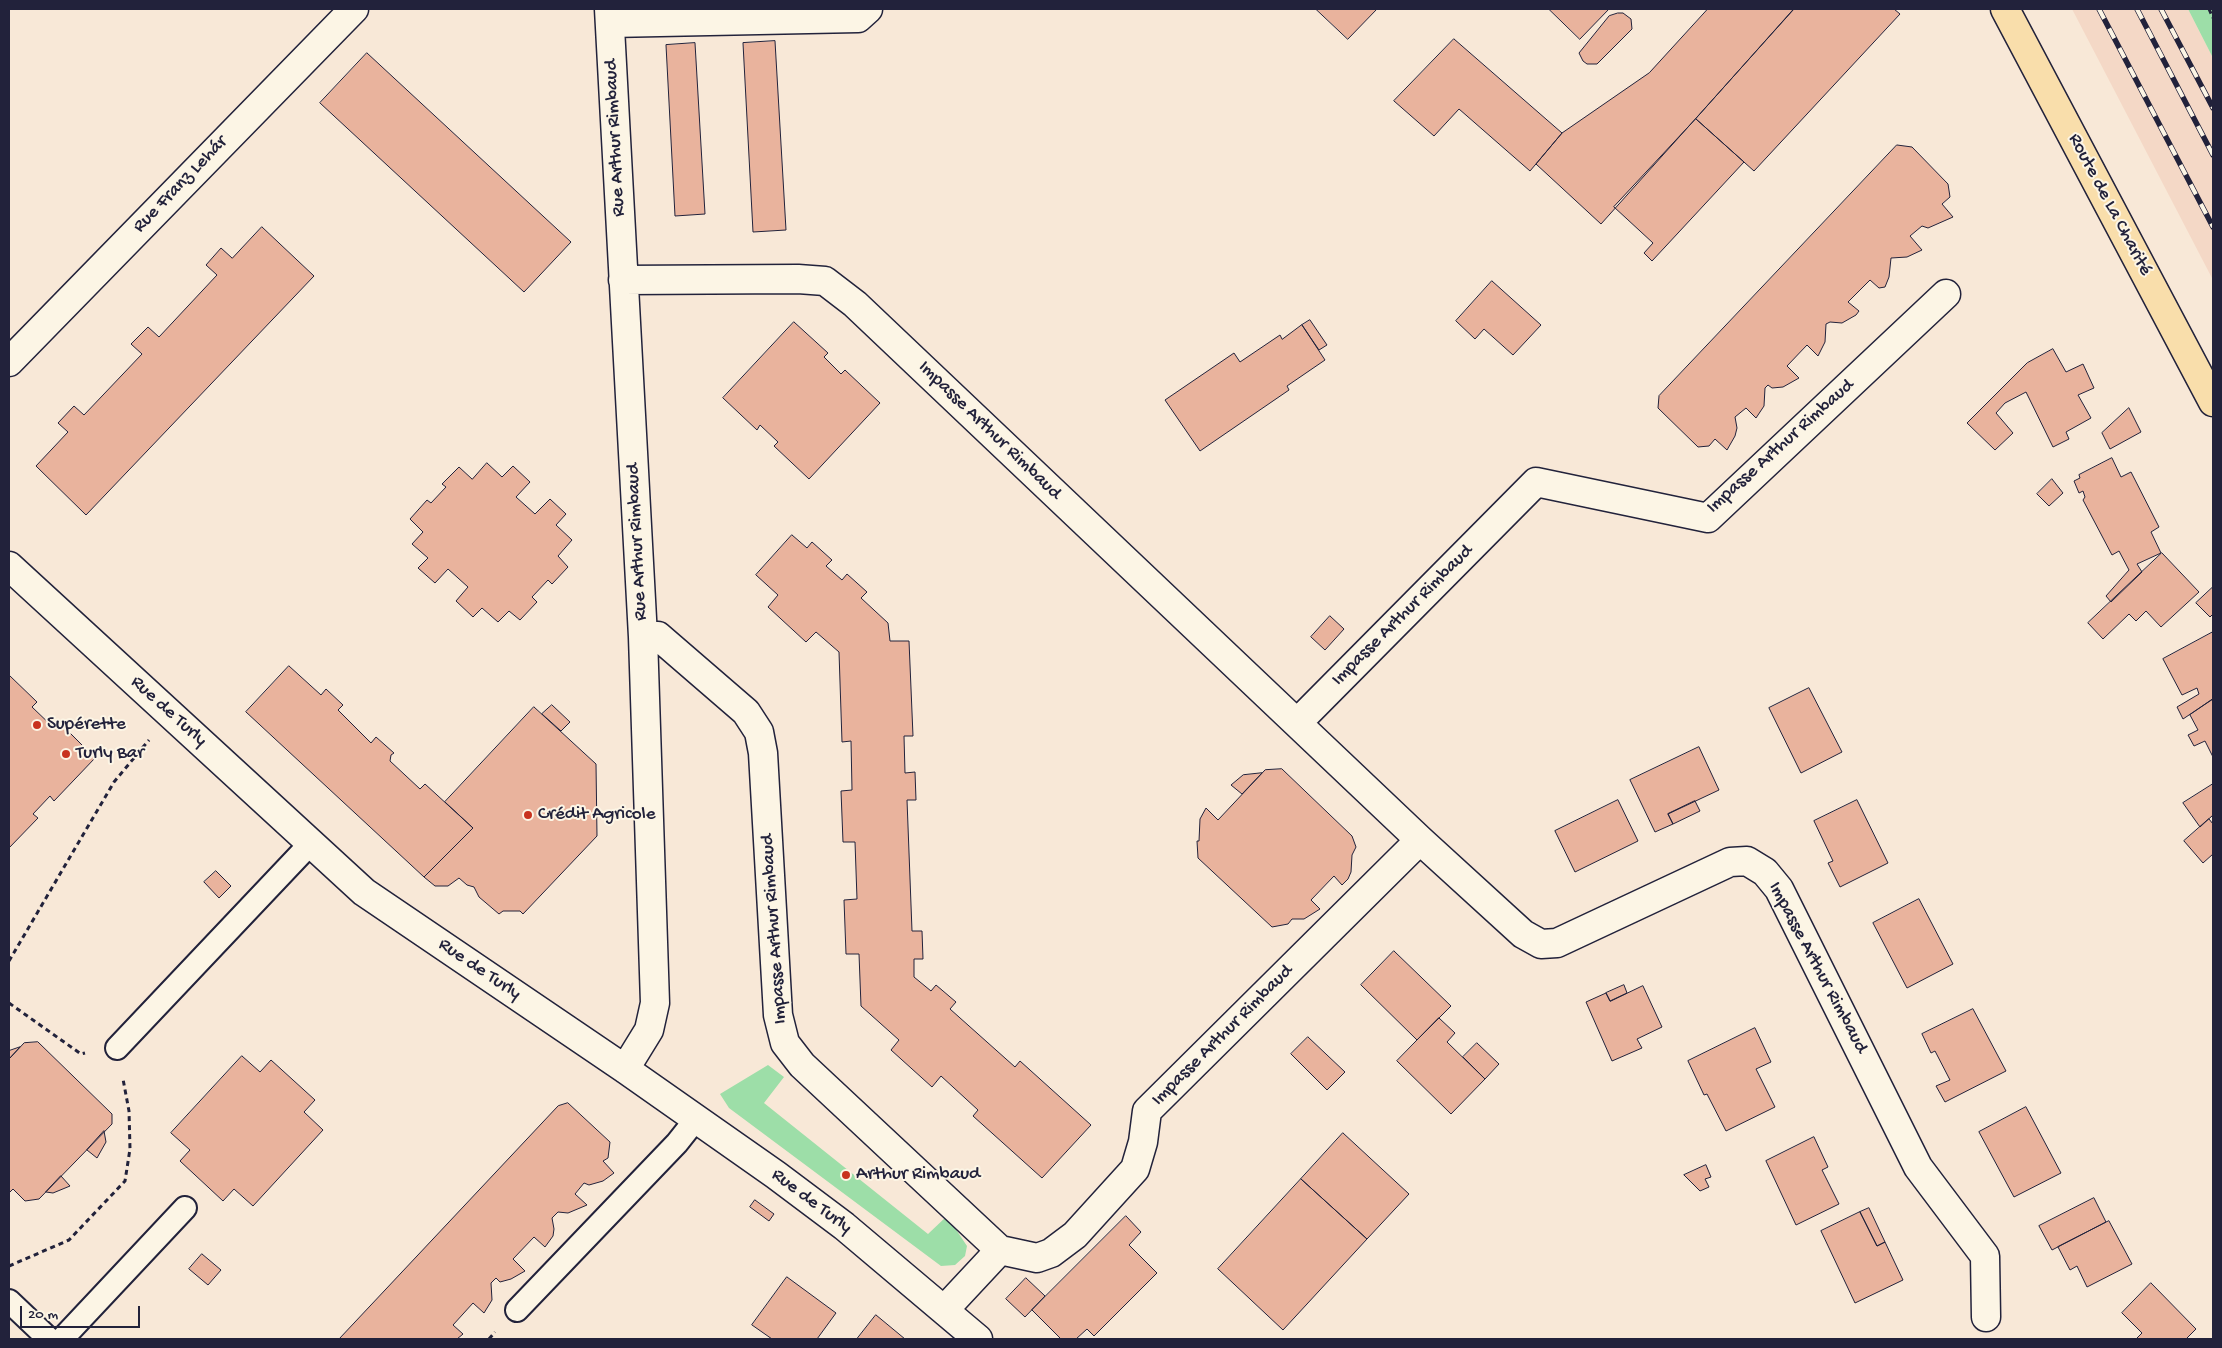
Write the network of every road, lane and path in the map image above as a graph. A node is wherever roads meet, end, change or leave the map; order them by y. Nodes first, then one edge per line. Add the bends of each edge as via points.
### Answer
1 (354, 9) edge
2 (868, 9) edge
3 (2004, 9) edge
4 (2209, 9) edge
5 (609, 16) edge
6 (2213, 18) edge
7 (623, 280) junction
8 (1946, 294) dead end
9 (9, 362) edge
10 (2213, 402) edge
11 (9, 566) edge
12 (643, 637) junction
13 (1297, 723) junction
14 (152, 736) dead end
15 (1420, 840) junction
16 (311, 843) junction
17 (9, 961) edge
18 (9, 1003) edge
19 (117, 1048) junction
20 (625, 1069) junction
21 (696, 1119) junction
22 (184, 1208) dead end
23 (1000, 1250) junction
24 (9, 1266) edge
25 (9, 1301) edge
26 (517, 1310) dead end
27 (945, 1310) junction
28 (1986, 1317) dead end
29 (49, 1339) edge
30 (62, 1339) edge
31 (978, 1339) edge

1 - 9 street, Rue Franz Lehár
2 - 5 street via 858,18
3 - 10 main road, Route de La Charité
4 - 6 path
5 - 7 street, Rue Arthur Rimbaud
7 - 12 street, Rue Arthur Rimbaud
7 - 13 street, Impasse Arthur Rimbaud via 825,281 855,304
8 - 13 street, Impasse Arthur Rimbaud via 1708,518 1536,482
11 - 16 street, Rue de Turly
12 - 20 street, Rue Arthur Rimbaud via 655,1003 649,1030
12 - 23 street, Impasse Arthur Rimbaud via 658,636 746,712 759,732 763,753 778,1015 785,1043 802,1065
13 - 15 street, Impasse Arthur Rimbaud
14 - 17 path via 114,782
15 - 23 street, Impasse Arthur Rimbaud via 1147,1111 1143,1142 1134,1170 1075,1235 1051,1253 1038,1258
15 - 28 street, Impasse Arthur Rimbaud via 1523,934 1541,944 1557,943 1730,862 1747,861 1765,872 1779,889 1918,1167 1985,1256
16 - 19 lane
16 - 20 street, Rue de Turly via 364,892
18 - 19 path via 81,1054 111,1045
19 - 24 path via 129,1111 130,1149 125,1181 69,1240
20 - 21 street, Rue de Turly
21 - 26 lane via 678,1143
21 - 27 street, Rue de Turly via 844,1226
22 - 30 lane
23 - 27 street
25 - 29 lane
27 - 31 street, Rue de Turly

